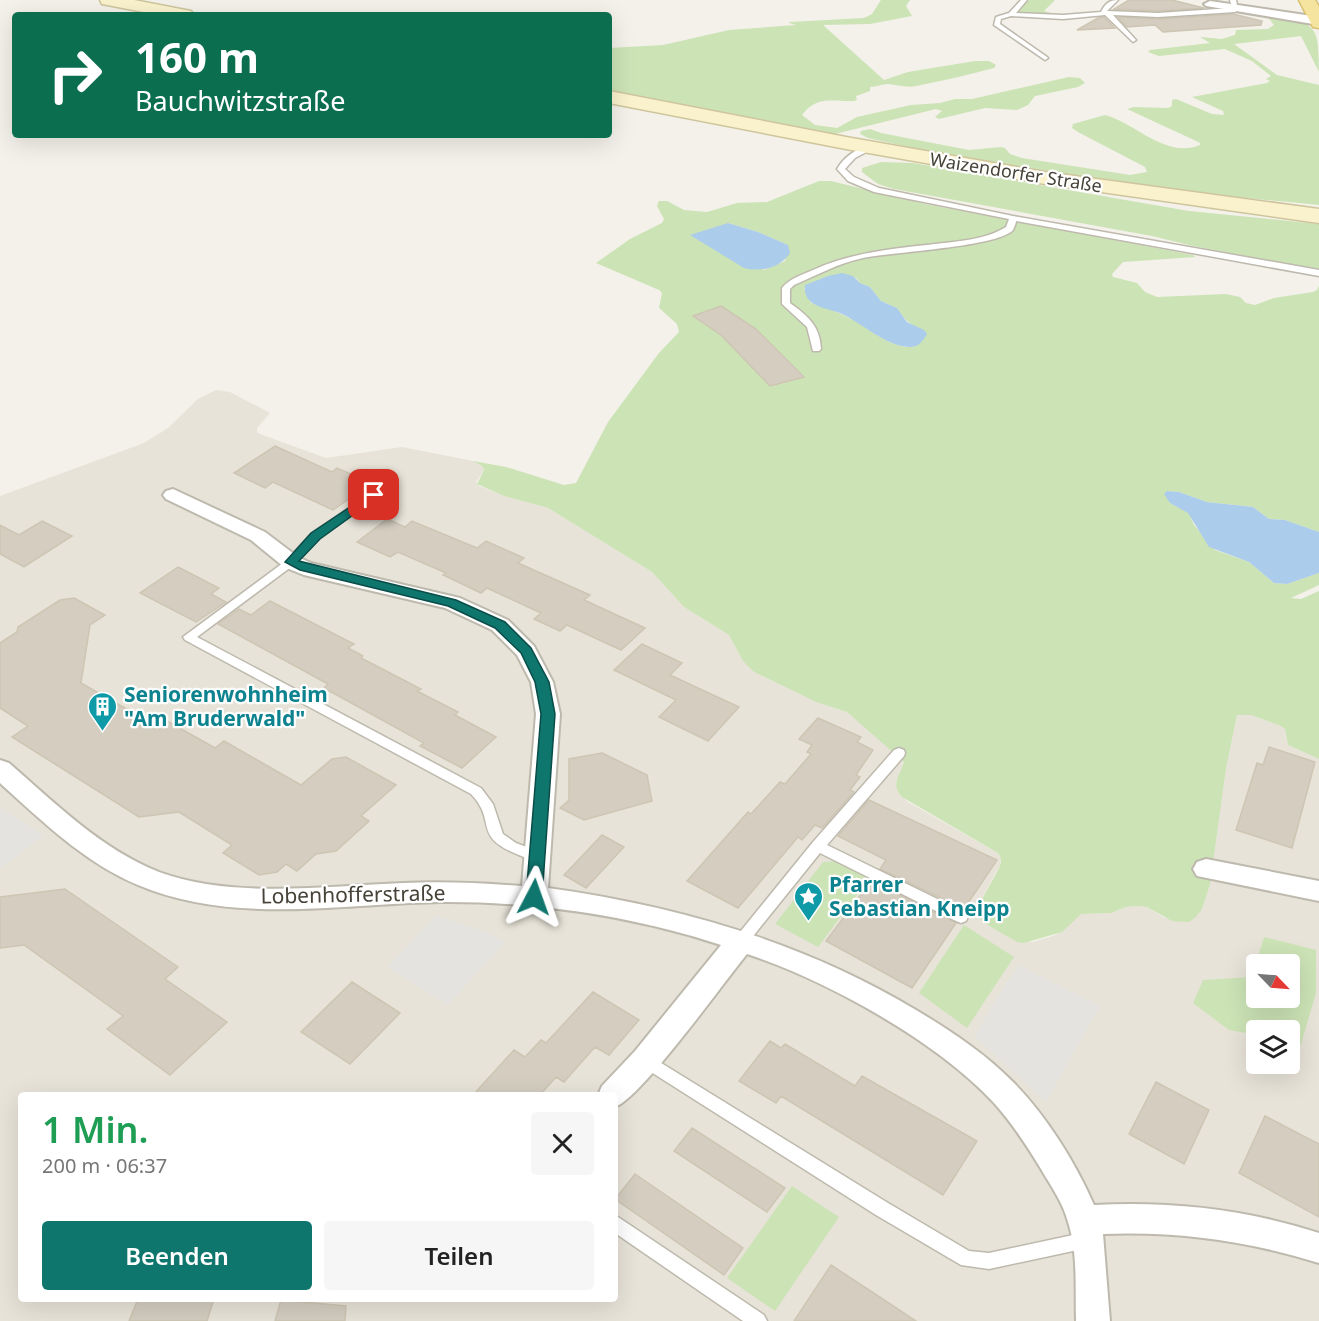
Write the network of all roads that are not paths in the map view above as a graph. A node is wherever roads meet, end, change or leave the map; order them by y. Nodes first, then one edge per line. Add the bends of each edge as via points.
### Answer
1 (108, 0) edge
2 (1024, 0) edge
3 (1115, 0) edge
4 (1307, 0) edge
5 (1210, 4) dead end
6 (1234, 4) edge
7 (170, 12) edge
8 (1105, 13) junction
9 (1012, 14) junction
10 (1319, 22) edge
11 (1132, 40) dead end
12 (1045, 58) dead end
13 (612, 98) edge
14 (869, 147) junction
15 (1186, 197) junction
16 (1319, 208) edge
17 (1319, 216) edge
18 (1013, 218) junction
19 (1319, 273) edge
20 (816, 349) dead end
21 (388, 484) dead end
22 (173, 495) dead end
23 (291, 562) junction
24 (899, 753) dead end
25 (0, 769) edge
26 (818, 846) junction
27 (537, 857) junction
28 (1206, 869) dead end
29 (1319, 891) edge
30 (534, 897) junction
31 (961, 917) dead end
32 (741, 941) junction
33 (645, 1060) junction
34 (616, 1092) edge
35 (618, 1225) edge
36 (1085, 1230) junction
37 (1319, 1248) edge
38 (758, 1321) edge
39 (1093, 1321) edge

1 - 7 main road
2 - 9 lane
3 - 8 lane
4 - 10 main road
5 - 6 street
6 - 8 lane via 1227,11
6 - 10 street
8 - 9 lane via 1052,17
8 - 11 lane
9 - 12 lane via 998,18 997,25
13 - 14 main road, Waizendorfer Straße
14 - 15 main road, Waizendorfer Straße via 1045,178
14 - 18 lane via 842,166 843,172 861,184
15 - 16 main road, Waizendorfer Straße
15 - 17 main road, Waizendorfer Straße
18 - 19 lane
18 - 20 lane via 1010,228 1002,233 975,241 863,255 791,283 786,288 786,304 811,324 817,335
21 - 23 lane via 315,536
22 - 23 street via 258,536
23 - 27 street via 452,603 500,625 526,651 542,682 548,714
23 - 27 lane via 189,638 476,791 488,805 500,839
24 - 26 lane
25 - 30 street, Lobenhofferstraße via 61,821 128,870 169,886 223,896 331,897 438,891
26 - 31 lane
26 - 32 lane
27 - 30 street
28 - 29 street
30 - 32 street, Lobenhofferstraße via 652,916
32 - 33 street
32 - 36 street, Lobenhofferstraße via 815,969 885,1004 987,1077 1040,1140 1064,1179
33 - 34 street
33 - 36 lane via 968,1259 989,1261
35 - 38 lane
36 - 37 street via 1162,1218 1217,1222 1287,1236
36 - 39 street, Lobenhofferstraße

